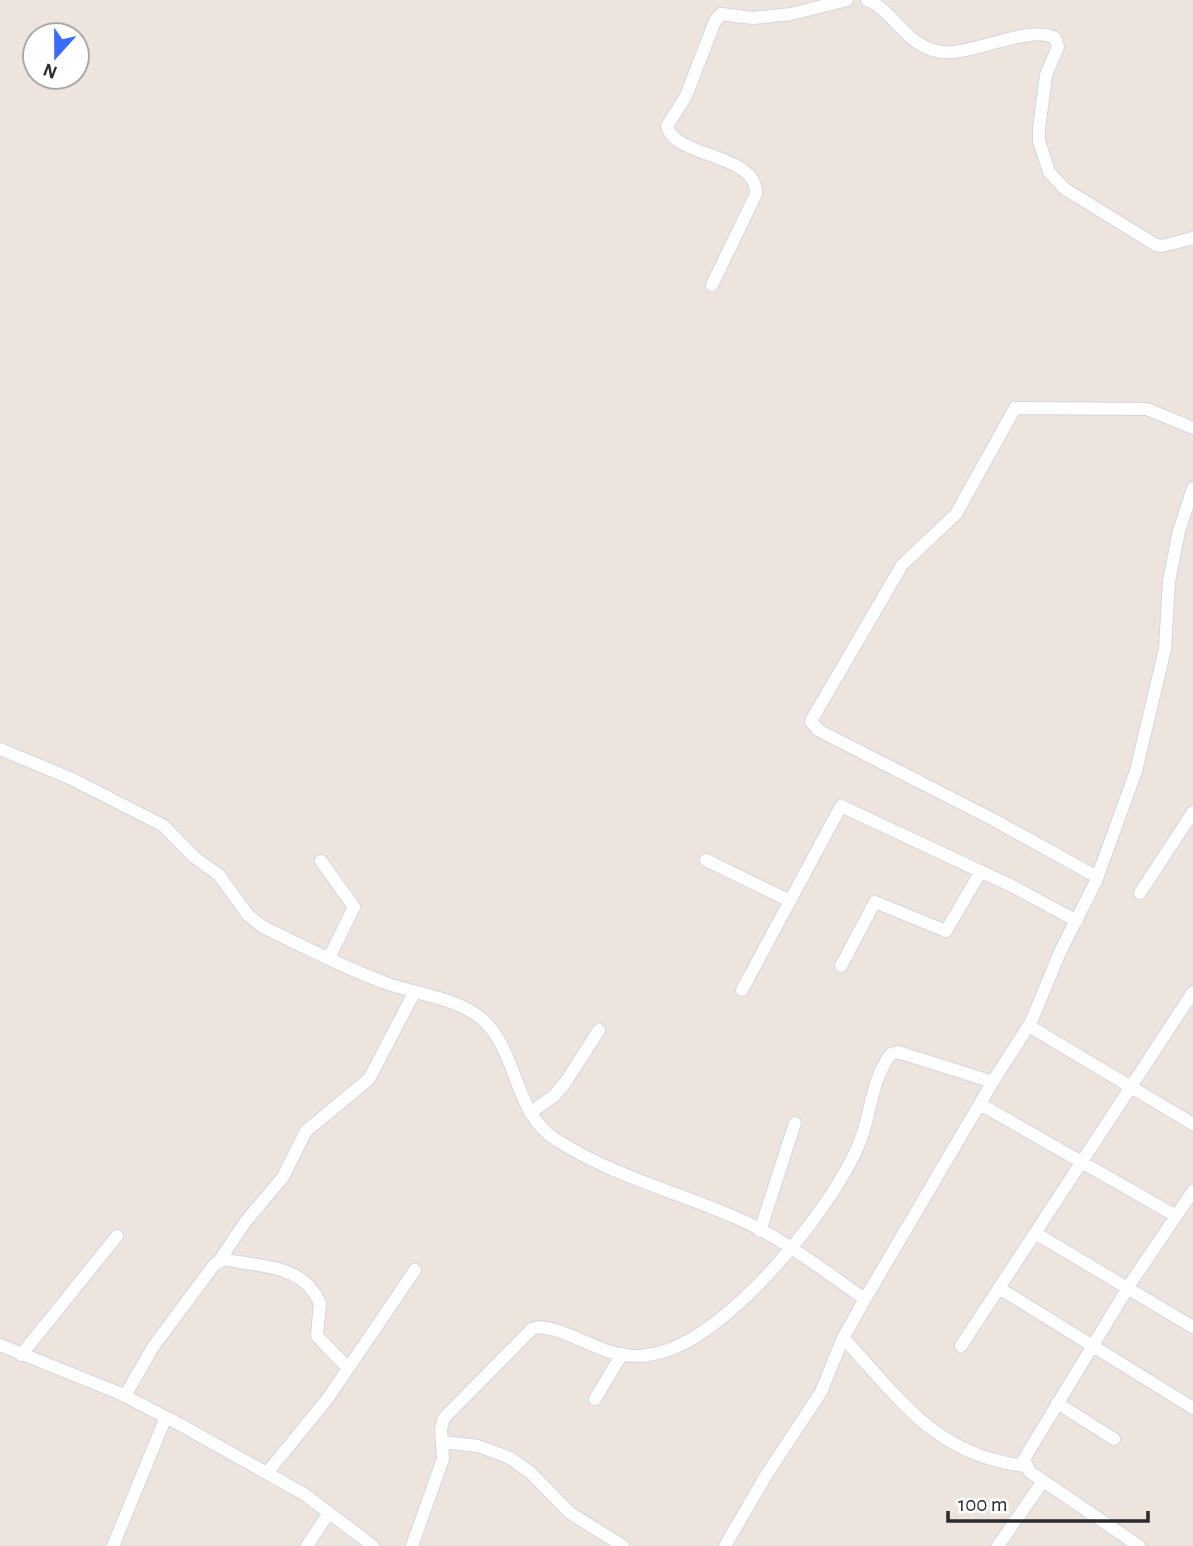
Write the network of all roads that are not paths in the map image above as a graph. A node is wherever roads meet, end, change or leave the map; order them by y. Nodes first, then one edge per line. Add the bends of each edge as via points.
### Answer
1 (847, 0) edge
2 (867, 0) edge
3 (1193, 238) edge
4 (712, 285) dead end
5 (1193, 428) edge
6 (1193, 488) edge
7 (0, 749) edge
8 (1193, 812) edge
9 (706, 860) dead end
10 (321, 861) dead end
11 (981, 871) junction
12 (1097, 877) junction
13 (1140, 893) dead end
14 (790, 901) junction
15 (1077, 920) junction
16 (329, 958) junction
17 (841, 966) dead end
18 (742, 990) dead end
19 (1193, 992) edge
20 (414, 993) junction
21 (1029, 1026) junction
22 (599, 1030) dead end
23 (993, 1082) junction
24 (1131, 1088) junction
25 (980, 1104) junction
26 (530, 1113) junction
27 (795, 1124) dead end
28 (1193, 1124) edge
29 (1083, 1162) junction
30 (1193, 1191) edge
31 (1176, 1216) junction
32 (760, 1231) junction
33 (1035, 1233) junction
34 (117, 1236) dead end
35 (790, 1248) junction
36 (219, 1261) junction
37 (415, 1270) dead end
38 (1128, 1287) junction
39 (999, 1288) junction
40 (864, 1298) junction
41 (1193, 1327) edge
42 (843, 1338) junction
43 (0, 1345) edge
44 (961, 1346) dead end
45 (1092, 1346) junction
46 (622, 1354) junction
47 (21, 1355) junction
48 (347, 1367) junction
49 (125, 1396) junction
50 (595, 1399) dead end
51 (1057, 1403) junction
52 (1193, 1408) edge
53 (166, 1417) junction
54 (1114, 1439) dead end
55 (443, 1442) junction
56 (1026, 1466) junction
57 (267, 1473) junction
58 (1043, 1481) junction
59 (328, 1514) junction
60 (113, 1546) edge
61 (307, 1546) edge
62 (373, 1546) edge
63 (412, 1546) edge
64 (623, 1546) edge
65 (725, 1546) edge
66 (998, 1546) edge
67 (1139, 1546) edge

1 - 4 street via 791,14 753,18 721,14 715,20 686,96 667,126 673,138 726,161 757,185
2 - 3 street via 880,6 903,32 939,51 1039,34 1055,38 1058,47 1046,75 1039,129 1049,172 1065,189 1156,245
5 - 12 street via 1147,409 1015,408 956,514 902,565 811,721 818,730
6 - 12 street via 1179,531 1169,581 1165,649 1136,771
7 - 16 street via 164,826 219,875 254,921
8 - 13 street
9 - 14 street
10 - 16 street via 354,907
11 - 14 street via 841,806
11 - 15 street
11 - 17 street via 946,931 875,902
12 - 15 street
14 - 18 street
15 - 21 street
16 - 20 street
19 - 24 street
20 - 26 street via 481,1019 507,1055
20 - 36 street via 369,1079 306,1131 283,1177
21 - 23 street
21 - 24 street
22 - 26 street via 556,1094
23 - 25 street
23 - 35 street via 898,1052 891,1054 852,1159
24 - 28 street
24 - 29 street
25 - 29 street
25 - 40 street
26 - 32 street via 542,1129 573,1149
27 - 32 street
29 - 31 street
29 - 33 street
30 - 31 street
31 - 38 street
32 - 35 street
33 - 38 street
33 - 39 street
34 - 47 street
35 - 40 street
35 - 46 street via 698,1336 651,1356
36 - 48 street via 295,1273 320,1303 317,1336
36 - 49 street via 153,1347
37 - 48 street
38 - 41 street
38 - 45 street
39 - 44 street
39 - 45 street
40 - 42 street
42 - 56 street via 937,1434 974,1456
42 - 65 street via 821,1392
43 - 47 street
45 - 51 street
45 - 52 street
46 - 50 street
46 - 55 street via 536,1326 444,1418
47 - 49 street
48 - 57 street via 328,1398
49 - 53 street
51 - 54 street
51 - 56 street via 1026,1454
53 - 57 street
53 - 60 street
55 - 63 street via 443,1459
55 - 64 street via 478,1446 510,1458 570,1513
56 - 58 street
57 - 59 street
58 - 66 street
58 - 67 street
59 - 61 street
59 - 62 street

